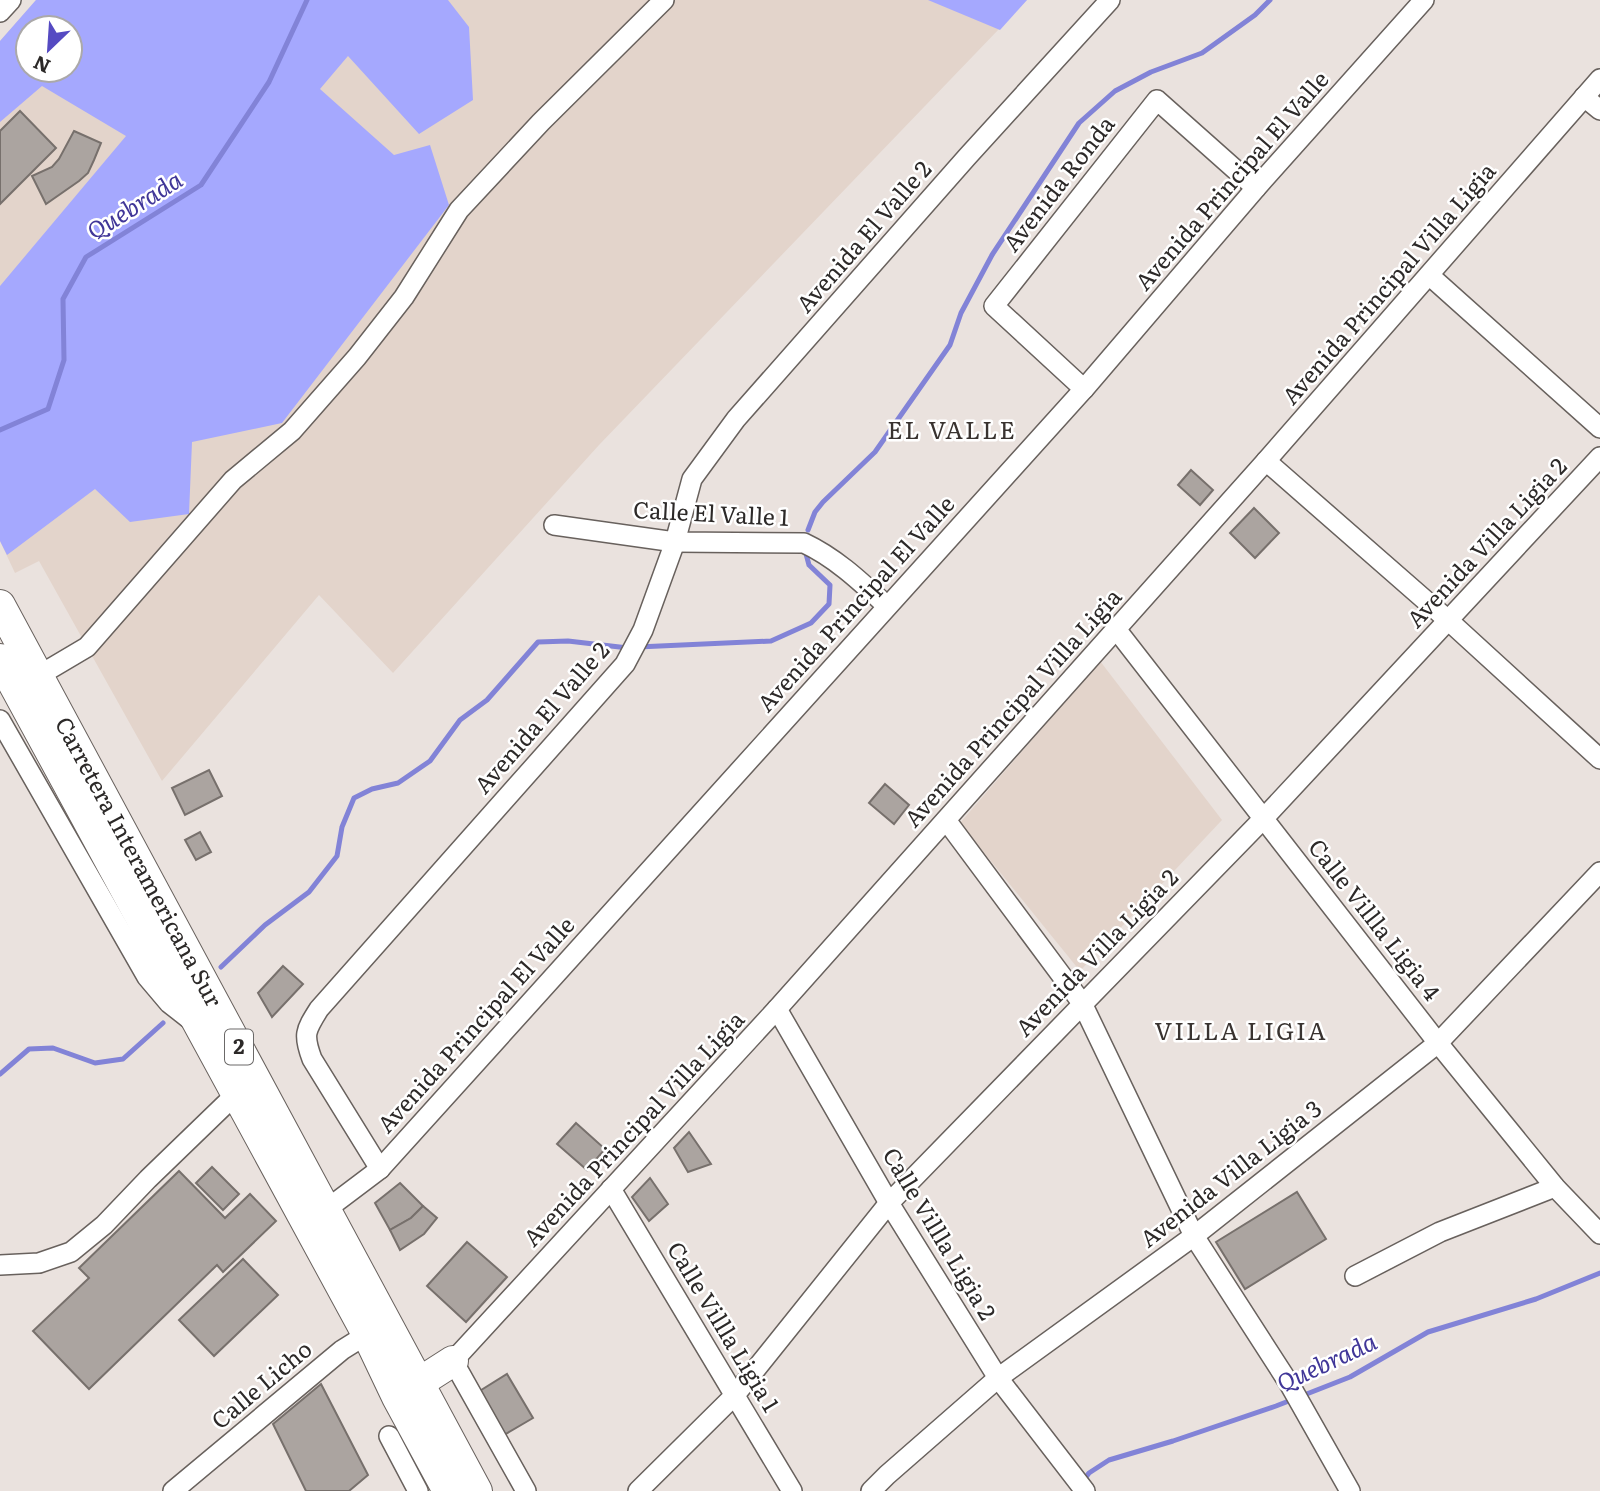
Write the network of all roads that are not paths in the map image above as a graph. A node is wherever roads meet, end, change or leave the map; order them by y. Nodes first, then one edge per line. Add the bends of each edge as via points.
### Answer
1 (11, 0) edge
2 (664, 0) edge
3 (1110, 0) edge
4 (1424, 0) edge
5 (0, 12) edge
6 (1600, 79) edge
7 (1584, 97) junction
8 (1600, 110) edge
9 (1256, 188) junction
10 (1429, 275) junction
11 (1084, 389) junction
12 (1600, 428) edge
13 (1600, 457) edge
14 (1266, 461) junction
15 (554, 525) dead end
16 (676, 542) junction
17 (0, 605) edge
18 (887, 606) junction
19 (1449, 621) junction
20 (1116, 629) junction
21 (0, 659) edge
22 (38, 676) junction
23 (2, 730) edge
24 (1600, 759) edge
25 (1264, 818) junction
26 (946, 820) junction
27 (1600, 872) edge
28 (1082, 1003) junction
29 (778, 1009) junction
30 (198, 1027) junction
31 (1438, 1043) junction
32 (236, 1094) junction
33 (380, 1169) junction
34 (1555, 1187) junction
35 (611, 1189) junction
36 (889, 1203) junction
37 (316, 1216) junction
38 (1600, 1234) edge
39 (1194, 1236) junction
40 (0, 1265) edge
41 (1356, 1276) dead end
42 (377, 1328) junction
43 (453, 1361) junction
44 (998, 1378) junction
45 (407, 1389) junction
46 (735, 1395) junction
47 (390, 1436) dead end
48 (173, 1491) edge
49 (418, 1491) edge
50 (448, 1491) edge
51 (477, 1491) edge
52 (526, 1491) edge
53 (638, 1491) edge
54 (792, 1491) edge
55 (872, 1491) edge
56 (1085, 1491) edge
57 (1350, 1491) edge

1 - 5 street
2 - 22 street via 459,210 404,297 292,431 233,480 87,647
3 - 16 street, Avenida El Valle 2 via 736,419 692,479
4 - 9 street, Avenida Principal El Valle
6 - 7 street, Avenida Principal Villa Ligia
7 - 8 street
7 - 10 street, Avenida Principal Villa Ligia
9 - 11 street, Avenida Principal El Valle
9 - 11 street, Avenida Ronda via 1157,100 994,306
10 - 12 street
10 - 14 street, Avenida Principal Villa Ligia
11 - 18 street, Avenida Principal El Valle
13 - 19 street, Avenida Villa Ligia 2
14 - 19 street
14 - 20 street, Avenida Principal Villa Ligia
15 - 16 street, Calle El Valle 1
16 - 18 street, Calle El Valle 1 via 803,543 849,571
16 - 33 street, Avenida El Valle 2 via 627,659 307,1027 304,1039 312,1059
17 - 22 highway, Carretera Interamericana Sur / 2
18 - 33 street, Avenida Principal El Valle
19 - 24 street
19 - 25 street, Avenida Villa Ligia 2
20 - 25 street, Calle Villla Ligia 4
20 - 26 street, Avenida Principal Villa Ligia
21 - 30 highway, Carretera Interamericana Sur / 2
22 - 37 highway, Carretera Interamericana Sur / 2
23 - 30 street via 147,976 169,1003
25 - 28 street, Avenida Villa Ligia 2
25 - 31 street, Calle Villla Ligia 4
26 - 28 street
26 - 29 street, Avenida Principal Villa Ligia
27 - 31 street, Avenida Villa Ligia 3
28 - 36 street, Avenida Villa Ligia 2
28 - 39 street
29 - 35 street, Avenida Principal Villa Ligia
29 - 36 street, Calle Villla Ligia 2
30 - 32 highway, Carretera Interamericana Sur / 2
31 - 34 street, Calle Villla Ligia 4
31 - 39 street, Avenida Villa Ligia 3
32 - 37 highway, Carretera Interamericana Sur / 2
32 - 40 street via 104,1226 71,1252 39,1263
33 - 37 street, Avenida Principal El Valle
34 - 38 street, Calle Villla Ligia 4
34 - 41 street via 1440,1232
35 - 43 street, Avenida Principal Villa Ligia
35 - 46 street, Calle Villla Ligia 1
36 - 44 street, Calle Villla Ligia 2
36 - 46 street, Avenida Villa Ligia 2
37 - 42 highway, Carretera Interamericana Sur / 2
39 - 44 street, Avenida Villa Ligia 3
39 - 57 street via 1292,1388
42 - 45 highway, Carretera Interamericana Sur / 2
42 - 48 street, Calle Licho via 342,1350
43 - 45 highway
43 - 52 street
44 - 55 street, Avenida Villa Ligia 3
44 - 56 street, Calle Villla Ligia 2
45 - 50 highway, Carretera Interamericana Sur / 2
45 - 51 highway, Carretera Interamericana Sur / 2
46 - 53 street, Avenida Villa Ligia 2
46 - 54 street, Calle Villla Ligia 1
47 - 49 street

